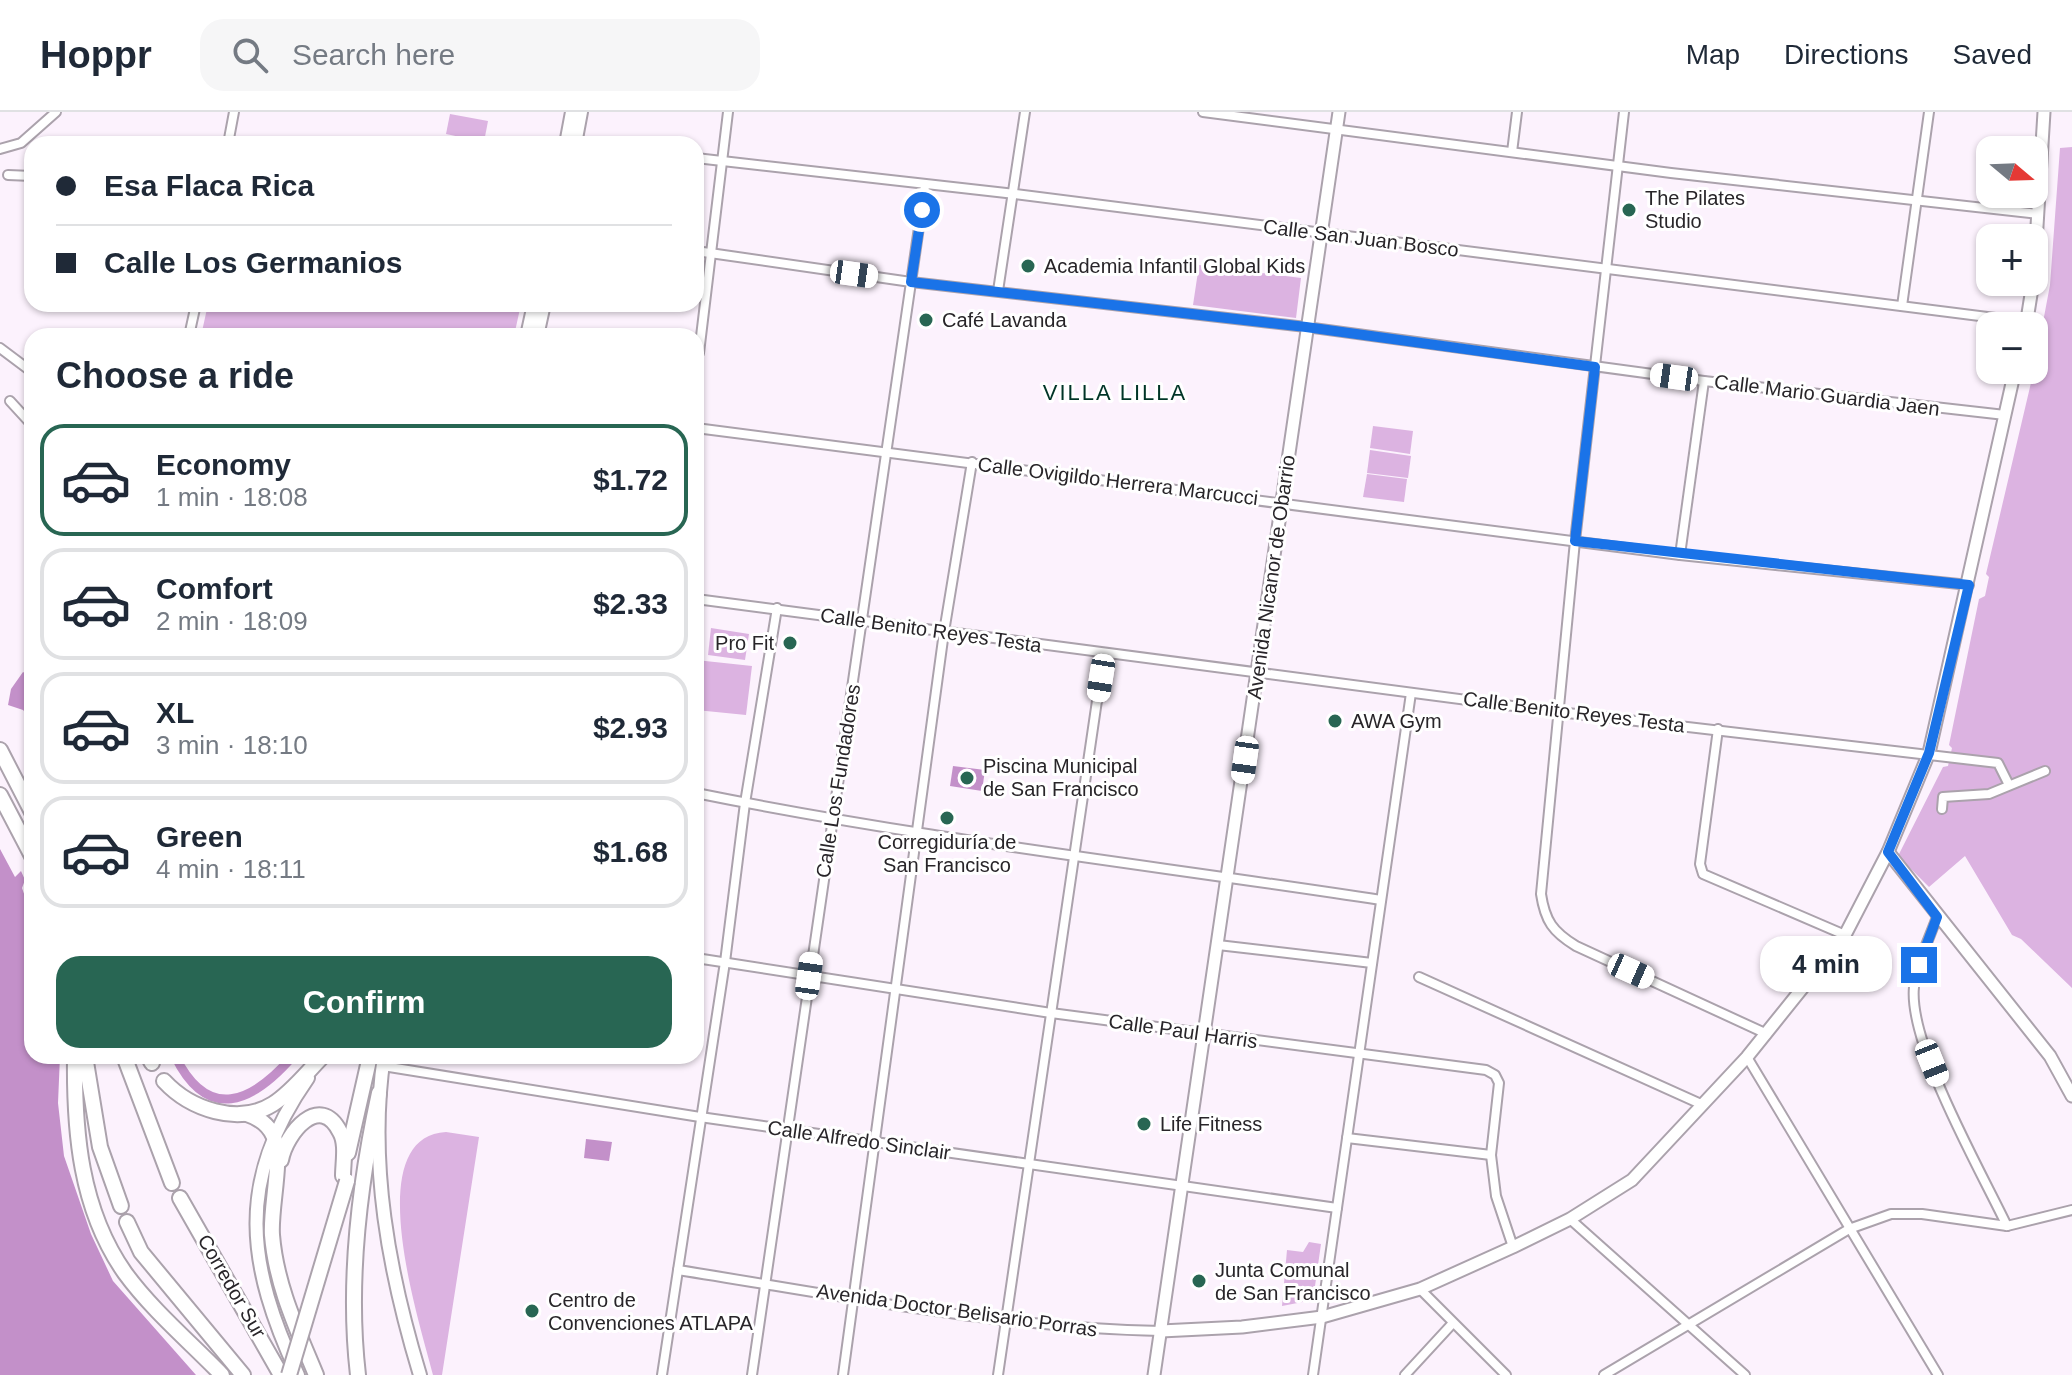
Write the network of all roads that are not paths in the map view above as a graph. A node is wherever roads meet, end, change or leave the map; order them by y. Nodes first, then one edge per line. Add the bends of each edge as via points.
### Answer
1 (56, 112) edge
2 (221, 112) edge
3 (572, 112) edge
4 (581, 112) edge
5 (728, 112) edge
6 (1025, 112) edge
7 (1203, 112) edge
8 (1339, 112) edge
9 (1517, 112) edge
10 (1624, 112) edge
11 (1929, 112) edge
12 (2044, 112) edge
13 (234, 113) edge
14 (1336, 128) junction
15 (29, 136) edge
16 (230, 136) edge
17 (571, 136) edge
18 (573, 136) edge
19 (24, 140) edge
20 (0, 149) edge
21 (1512, 152) junction
22 (704, 159) edge
23 (723, 161) junction
24 (1618, 165) junction
25 (8, 175) dead end
26 (24, 176) edge
27 (925, 186) junction
28 (1015, 194) junction
29 (1917, 201) junction
30 (2039, 214) junction
31 (2038, 224) edge
32 (1320, 232) junction
33 (704, 252) edge
34 (710, 253) junction
35 (1607, 270) junction
36 (911, 282) junction
37 (998, 291) junction
38 (1902, 306) junction
39 (704, 308) edge
40 (1976, 317) edge
41 (1306, 327) junction
42 (0, 348) edge
43 (24, 366) edge
44 (1595, 367) junction
45 (1704, 381) junction
46 (2012, 384) edge
47 (10, 401) dead end
48 (2005, 415) junction
49 (24, 416) edge
50 (704, 429) edge
51 (886, 451) junction
52 (972, 462) junction
53 (1281, 501) junction
54 (1575, 541) junction
55 (1680, 555) junction
56 (1969, 585) junction
57 (704, 600) edge
58 (777, 608) junction
59 (862, 621) junction
60 (944, 632) junction
61 (1104, 653) junction
62 (1257, 673) junction
63 (1411, 693) junction
64 (1559, 712) junction
65 (1718, 729) junction
66 (0, 750) edge
67 (1929, 753) junction
68 (2045, 771) dead end
69 (2009, 785) junction
70 (0, 795) edge
71 (704, 795) edge
72 (24, 796) edge
73 (745, 803) junction
74 (1942, 809) dead end
75 (832, 820) junction
76 (919, 834) junction
77 (24, 841) edge
78 (1888, 852) junction
79 (1074, 858) junction
80 (1228, 877) junction
81 (1381, 900) junction
82 (1937, 917) junction
83 (1845, 935) junction
84 (1218, 945) junction
85 (704, 959) edge
86 (725, 962) junction
87 (1372, 963) junction
88 (809, 976) junction
89 (1419, 977) dead end
90 (896, 987) junction
91 (1051, 1013) junction
92 (1204, 1033) junction
93 (1767, 1034) junction
94 (1359, 1054) junction
95 (1747, 1057) junction
96 (75, 1064) edge
97 (86, 1064) edge
98 (127, 1064) edge
99 (316, 1064) edge
100 (319, 1064) edge
101 (377, 1064) edge
102 (378, 1064) edge
103 (406, 1064) edge
104 (164, 1081) dead end
105 (379, 1093) junction
106 (2072, 1096) edge
107 (1703, 1105) junction
108 (247, 1114) junction
109 (700, 1117) junction
110 (786, 1129) junction
111 (273, 1136) junction
112 (1347, 1138) junction
113 (873, 1142) junction
114 (1491, 1155) junction
115 (1027, 1164) junction
116 (345, 1178) junction
117 (172, 1183) dead end
118 (1182, 1186) junction
119 (180, 1198) dead end
120 (121, 1206) dead end
121 (1337, 1208) junction
122 (2072, 1210) edge
123 (1570, 1219) junction
124 (127, 1222) dead end
125 (271, 1224) junction
126 (2007, 1226) junction
127 (1849, 1229) junction
128 (1513, 1247) junction
129 (678, 1270) junction
130 (765, 1284) junction
131 (1420, 1289) junction
132 (854, 1297) junction
133 (1322, 1317) junction
134 (1006, 1320) junction
135 (1452, 1324) junction
136 (1688, 1324) junction
137 (1161, 1331) junction
138 (222, 1375) edge
139 (243, 1375) edge
140 (281, 1375) edge
141 (289, 1375) edge
142 (298, 1375) edge
143 (316, 1375) edge
144 (358, 1375) edge
145 (420, 1375) edge
146 (662, 1375) edge
147 (752, 1375) edge
148 (843, 1375) edge
149 (998, 1375) edge
150 (1154, 1375) edge
151 (1313, 1375) edge
152 (1405, 1375) edge
153 (1506, 1375) edge
154 (1604, 1375) edge
155 (1745, 1375) edge
156 (1938, 1375) edge

1 - 15 street
2 - 13 street
3 - 17 main road
4 - 18 main road
5 - 23 street
6 - 28 street
7 - 14 street
8 - 14 street, Avenida Nicanor de Obarrio
9 - 21 street
10 - 24 street
11 - 29 street
12 - 30 street
13 - 16 street
14 - 21 street
14 - 32 street, Avenida Nicanor de Obarrio
19 - 20 street
21 - 24 street
22 - 23 street, Calle San Juan Bosco
23 - 27 street, Calle San Juan Bosco
23 - 34 street
24 - 29 street
24 - 35 street
25 - 26 street
27 - 28 street, Calle San Juan Bosco
27 - 36 street, Calle Los Fundadores
28 - 32 street, Calle San Juan Bosco
28 - 37 street
29 - 30 street
29 - 38 street
30 - 31 street
32 - 35 street, Calle San Juan Bosco
32 - 41 street, Avenida Nicanor de Obarrio
33 - 34 street, Calle Mario Guardia Jaen
34 - 36 street, Calle Mario Guardia Jaen
34 - 39 street
35 - 38 street, Calle San Juan Bosco
35 - 44 street
36 - 37 street, Calle Mario Guardia Jaen
36 - 51 street, Calle Los Fundadores
37 - 41 street, Calle Mario Guardia Jaen
38 - 40 street, Calle San Juan Bosco
41 - 44 street, Calle Mario Guardia Jaen
41 - 53 street, Avenida Nicanor de Obarrio
42 - 43 street
44 - 45 street, Calle Mario Guardia Jaen
44 - 54 street
45 - 48 street, Calle Mario Guardia Jaen
45 - 55 street
46 - 48 street, Avenida Doctor Belisario Porras
47 - 49 street
48 - 56 street, Avenida Doctor Belisario Porras
50 - 51 street, Calle Ovigildo Herrera Marcucci
51 - 52 street, Calle Ovigildo Herrera Marcucci
51 - 59 street, Calle Los Fundadores
52 - 53 street, Calle Ovigildo Herrera Marcucci
52 - 60 street
53 - 54 street, Calle Ovigildo Herrera Marcucci
53 - 62 street, Avenida Nicanor de Obarrio
54 - 55 street, Calle Ovigildo Herrera Marcucci
54 - 64 street
55 - 56 street, Calle Ovigildo Herrera Marcucci
56 - 67 street, Avenida Doctor Belisario Porras
57 - 58 street, Calle Benito Reyes Testa
58 - 59 street, Calle Benito Reyes Testa
58 - 73 street
59 - 60 street, Calle Benito Reyes Testa
59 - 75 street, Calle Los Fundadores
60 - 61 street, Calle Benito Reyes Testa
60 - 76 street
61 - 62 street, Calle Benito Reyes Testa
61 - 79 street
62 - 63 street, Calle Benito Reyes Testa
62 - 80 street, Avenida Nicanor de Obarrio
63 - 64 street, Calle Benito Reyes Testa
63 - 81 street
64 - 65 street, Calle Benito Reyes Testa
64 - 93 street via 1541,894 1544,917 1576,946
65 - 67 street, Calle Benito Reyes Testa
65 - 83 street via 1700,864 1703,874
66 - 72 highway
67 - 69 street, Calle Benito Reyes Testa via 1998,763
67 - 78 street, Avenida Doctor Belisario Porras
68 - 69 street
69 - 74 street via 1977,797 1943,797
70 - 77 highway
71 - 73 street
73 - 75 street
73 - 86 street
75 - 76 street
75 - 88 street, Calle Los Fundadores
76 - 79 street
76 - 90 street
78 - 82 street
78 - 83 street, Avenida Doctor Belisario Porras
79 - 80 street
79 - 91 street
80 - 81 street
80 - 84 street, Avenida Nicanor de Obarrio
81 - 87 street
82 - 106 street via 2050,1056
82 - 126 street via 1919,965 1915,1010 1939,1080
83 - 93 street, Avenida Doctor Belisario Porras
84 - 87 street
84 - 92 street, Avenida Nicanor de Obarrio
85 - 86 street, Calle Paul Harris
86 - 88 street, Calle Paul Harris
86 - 109 street
87 - 94 street
88 - 90 street, Calle Paul Harris
88 - 110 street, Calle Los Fundadores
89 - 107 street
90 - 91 street, Calle Paul Harris
90 - 113 street
91 - 92 street, Calle Paul Harris
91 - 115 street
92 - 94 street, Calle Paul Harris
92 - 118 street, Avenida Nicanor de Obarrio
93 - 95 street, Avenida Doctor Belisario Porras
94 - 112 street
94 - 114 street, Calle Paul Harris via 1495,1075
95 - 107 street, Avenida Doctor Belisario Porras
95 - 127 street
96 - 138 highway via 79,1158 106,1236 128,1276
97 - 120 highway via 100,1147
98 - 117 highway
99 - 108 highway via 277,1101
100 - 111 main road
101 - 116 highway
102 - 105 main road
103 - 109 street, Calle Alfredo Sinclair
104 - 108 highway via 200,1106
105 - 144 highway via 355,1255
105 - 145 main road via 389,1256
107 - 123 street, Avenida Doctor Belisario Porras via 1632,1180
108 - 111 highway
109 - 110 street, Calle Alfredo Sinclair
109 - 129 street
110 - 113 street, Calle Alfredo Sinclair
110 - 130 street, Calle Los Fundadores
111 - 125 highway
111 - 142 main road via 259,1189 259,1270
112 - 114 street
112 - 121 street
113 - 115 street, Calle Alfredo Sinclair
113 - 132 street
114 - 128 street, Calle Paul Harris via 1496,1196
115 - 118 street, Calle Alfredo Sinclair
115 - 134 street
116 - 125 highway via 339,1129 322,1118 301,1122 284,1148
116 - 140 highway, bridge
116 - 141 highway, bridge
118 - 121 street, Calle Alfredo Sinclair
118 - 137 street, Avenida Nicanor de Obarrio
119 - 140 highway, Corredor Sur
121 - 133 street
122 - 126 street
123 - 128 street, Avenida Doctor Belisario Porras
123 - 136 street
124 - 139 highway, Corredor Sur via 141,1252
125 - 143 highway via 281,1286
126 - 127 street via 1891,1214
127 - 136 street
127 - 156 street
128 - 131 street, Avenida Doctor Belisario Porras
129 - 130 street, Avenida Doctor Belisario Porras
129 - 146 street
130 - 132 street, Avenida Doctor Belisario Porras
130 - 147 street, Calle Los Fundadores
131 - 133 street, Avenida Doctor Belisario Porras
131 - 135 street
132 - 134 street, Avenida Doctor Belisario Porras
132 - 148 street
133 - 137 street, Avenida Doctor Belisario Porras
133 - 151 street
134 - 137 street, Avenida Doctor Belisario Porras via 1090,1330
134 - 149 street
135 - 152 street
135 - 153 street
136 - 154 street
136 - 155 street
137 - 150 street, Avenida Nicanor de Obarrio

